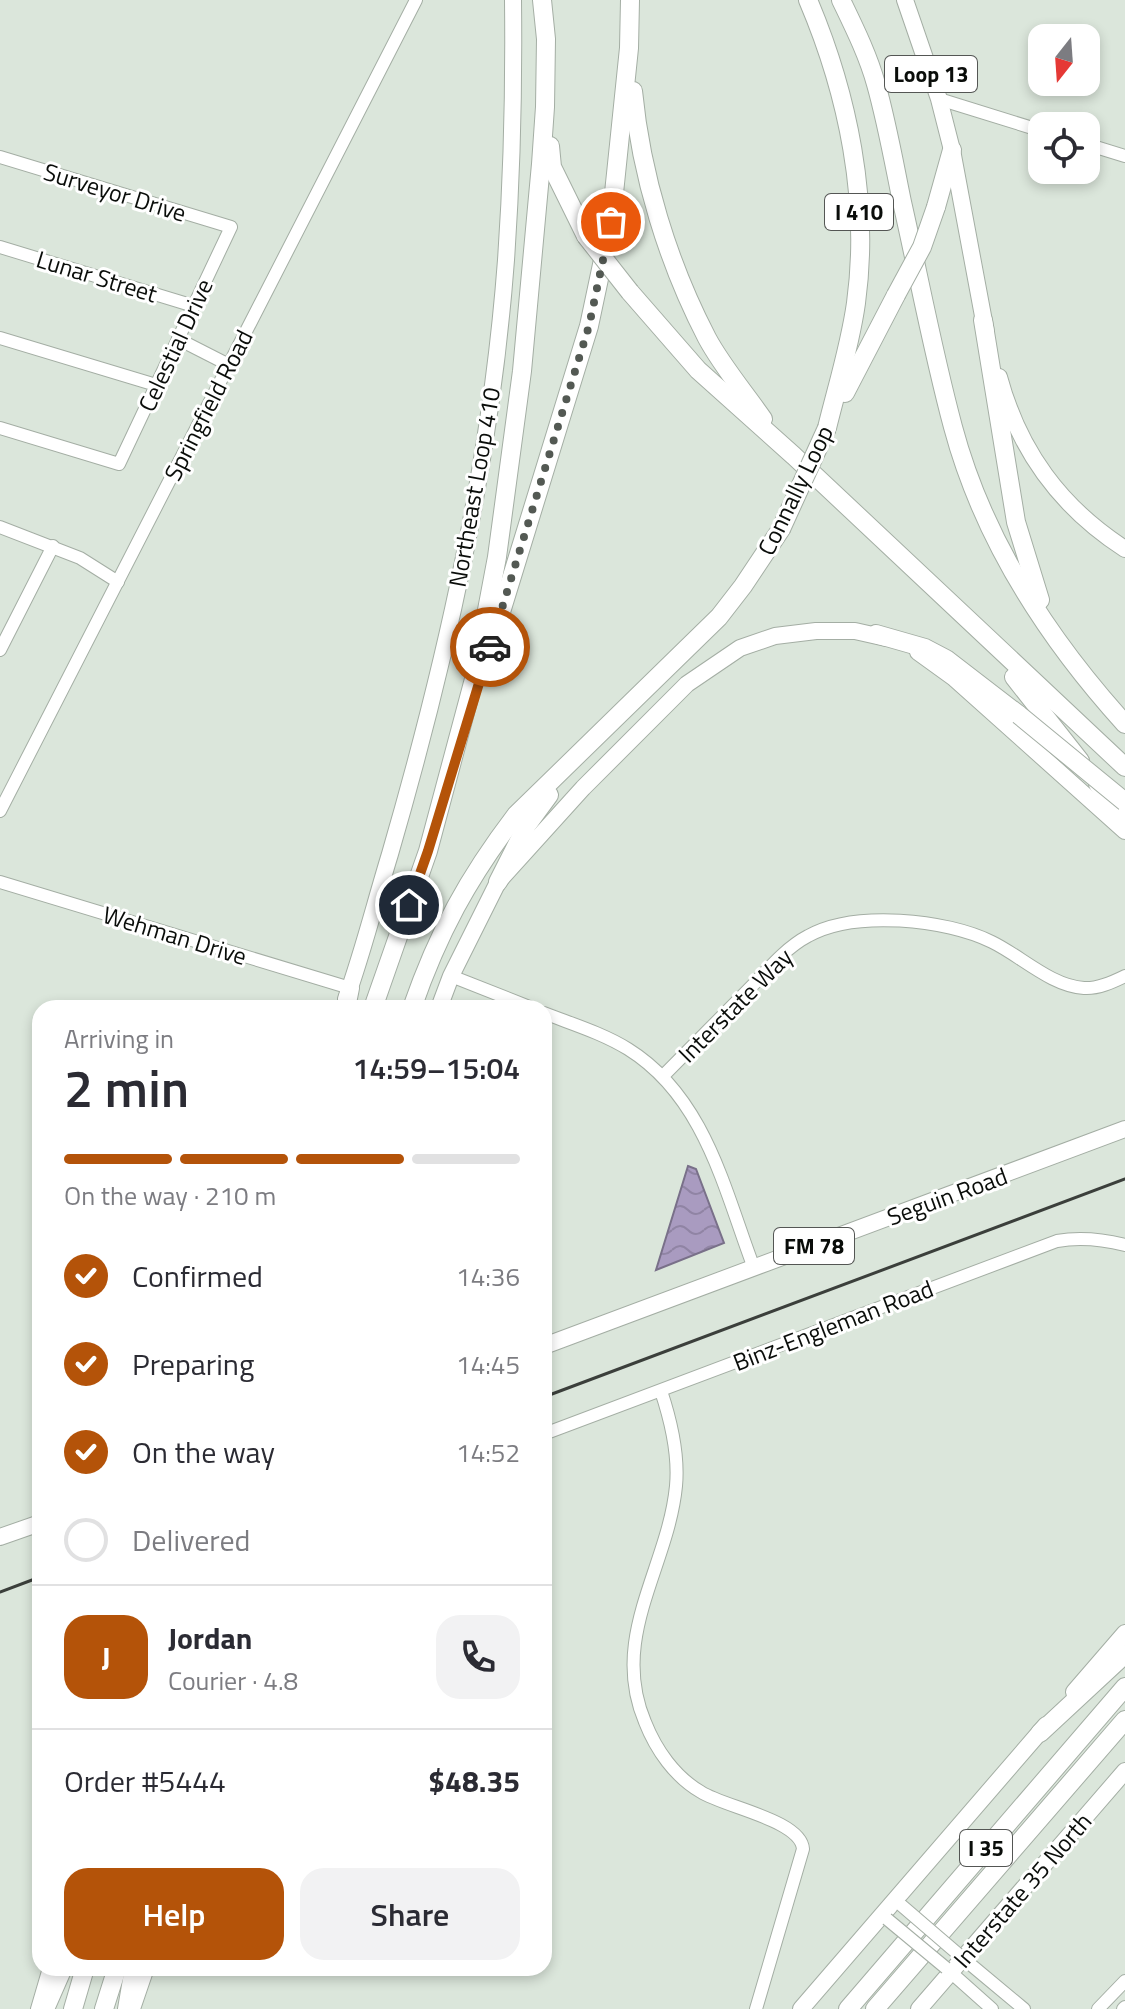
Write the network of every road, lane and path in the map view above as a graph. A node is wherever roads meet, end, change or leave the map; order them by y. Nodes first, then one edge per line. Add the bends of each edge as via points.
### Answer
1 (416, 0) edge
2 (513, 0) edge
3 (542, 0) edge
4 (630, 0) edge
5 (808, 0) edge
6 (841, 0) edge
7 (905, 0) edge
8 (629, 48) junction
9 (939, 99) junction
10 (545, 107) junction
11 (1028, 127) edge
12 (1100, 148) edge
13 (952, 150) junction
14 (1125, 156) edge
15 (0, 157) edge
16 (231, 227) joint
17 (0, 247) edge
18 (194, 306) junction
19 (983, 320) junction
20 (0, 338) edge
21 (178, 339) junction
22 (229, 365) junction
23 (156, 385) junction
24 (0, 428) edge
25 (827, 428) junction
26 (794, 456) junction
27 (0, 527) edge
28 (53, 546) junction
29 (1125, 549) edge
30 (118, 582) junction
31 (973, 625) junction
32 (876, 634) junction
33 (1056, 640) junction
34 (0, 650) edge
35 (1125, 724) edge
36 (582, 749) junction
37 (1125, 767) edge
38 (1125, 802) edge
39 (0, 811) edge
40 (1125, 820) edge
41 (1125, 831) edge
42 (428, 851) junction
43 (0, 882) edge
44 (498, 882) junction
45 (451, 976) junction
46 (1125, 976) edge
47 (350, 988) junction
48 (347, 1000) edge
49 (376, 1000) edge
50 (415, 1000) edge
51 (442, 1000) edge
52 (512, 1000) edge
53 (552, 1016) edge
54 (663, 1076) junction
55 (1125, 1129) edge
56 (1125, 1245) edge
57 (754, 1268) junction
58 (552, 1343) edge
59 (661, 1391) junction
60 (552, 1431) edge
61 (32, 1526) edge
62 (0, 1537) edge
63 (1125, 1633) edge
64 (1125, 1654) edge
65 (1125, 1687) edge
66 (1125, 1720) edge
67 (1040, 1733) junction
68 (1125, 1771) edge
69 (898, 1902) junction
70 (884, 1916) junction
71 (960, 1956) junction
72 (948, 1970) junction
73 (47, 1976) edge
74 (59, 1976) edge
75 (83, 1976) edge
76 (114, 1976) edge
77 (133, 1976) edge
78 (145, 1976) edge
79 (1125, 1981) edge
80 (37, 2009) edge
81 (45, 2009) edge
82 (73, 2009) edge
83 (104, 2009) edge
84 (127, 2009) edge
85 (134, 2009) edge
86 (756, 2009) edge
87 (801, 2009) edge
88 (848, 2009) edge
89 (875, 2009) edge
90 (919, 2009) edge
91 (992, 2009) edge
92 (1024, 2009) edge
93 (1098, 2009) edge

1 - 22 street, Springfield Road
2 - 47 main road, Northeast Loop 410 via 506,262 485,436 426,727
3 - 10 highway
4 - 8 highway
5 - 25 highway, Connally Loop / I 410 via 840,90 854,154 859,216 856,302
6 - 33 highway via 876,83 954,431 998,541
7 - 9 main road, Loop 13
8 - 26 highway via 643,158 674,265 708,340
8 - 42 highway via 611,222 589,326
9 - 11 street
9 - 13 main road, Loop 13
10 - 26 highway, bridge via 552,167 586,236 698,370
10 - 42 highway via 522,371 497,557 474,679
12 - 14 street
13 - 19 main road
13 - 25 highway, Loop 13, bridge via 922,247
15 - 16 street, Surveyor Drive
16 - 18 street, Celestial Drive
17 - 18 street, Lunar Street
18 - 21 street, Celestial Drive
19 - 29 main road via 1012,417 1036,465 1078,514
19 - 33 highway via 1016,522
20 - 23 street
21 - 22 street
21 - 23 street, Celestial Drive
22 - 30 street, Springfield Road
23 - 24 street, Celestial Drive via 119,464
25 - 36 highway, Connally Loop / I 410, bridge via 781,529 743,586 719,617
26 - 31 highway
27 - 28 street
28 - 30 street
28 - 34 street
30 - 39 street, Springfield Road
31 - 37 highway
31 - 40 highway
32 - 38 highway, bridge via 946,659
32 - 41 main road via 912,648 954,678
32 - 44 main road via 816,631 775,636 740,648 687,684
33 - 35 highway
36 - 44 highway via 527,825
36 - 50 highway, Connally Loop / I 410 via 516,815 488,852 453,909
42 - 49 highway
43 - 47 street, Wehman Drive
44 - 45 main road
45 - 51 main road
45 - 52 street
46 - 54 street, Interstate Way via 1084,988 973,933 919,921 846,925 807,936 780,958
47 - 48 highway
53 - 54 street via 612,1040
54 - 57 street via 699,1125
55 - 57 main road, Seguin Road / FM 78
56 - 59 street, Binz-Engleman Road via 1102,1239 1057,1241
57 - 58 main road, Seguin Road / FM 78
59 - 60 street, Binz-Engleman Road
59 - 86 street via 676,1453 676,1485 634,1642 634,1678 644,1721 661,1753 691,1786 774,1821 803,1842
61 - 62 main road
63 - 67 main road
64 - 67 highway
65 - 88 highway, I 35
66 - 89 highway, I 35
67 - 69 main road
68 - 71 main road, Interstate 35 North
69 - 70 main road
69 - 71 street, bridge
70 - 72 street, bridge
70 - 87 main road
71 - 72 main road, Interstate 35 North
71 - 92 street
72 - 90 main road, Interstate 35 North
72 - 91 street
73 - 80 street
74 - 81 highway
75 - 82 highway
76 - 83 highway
77 - 84 highway
78 - 85 street
79 - 93 street

